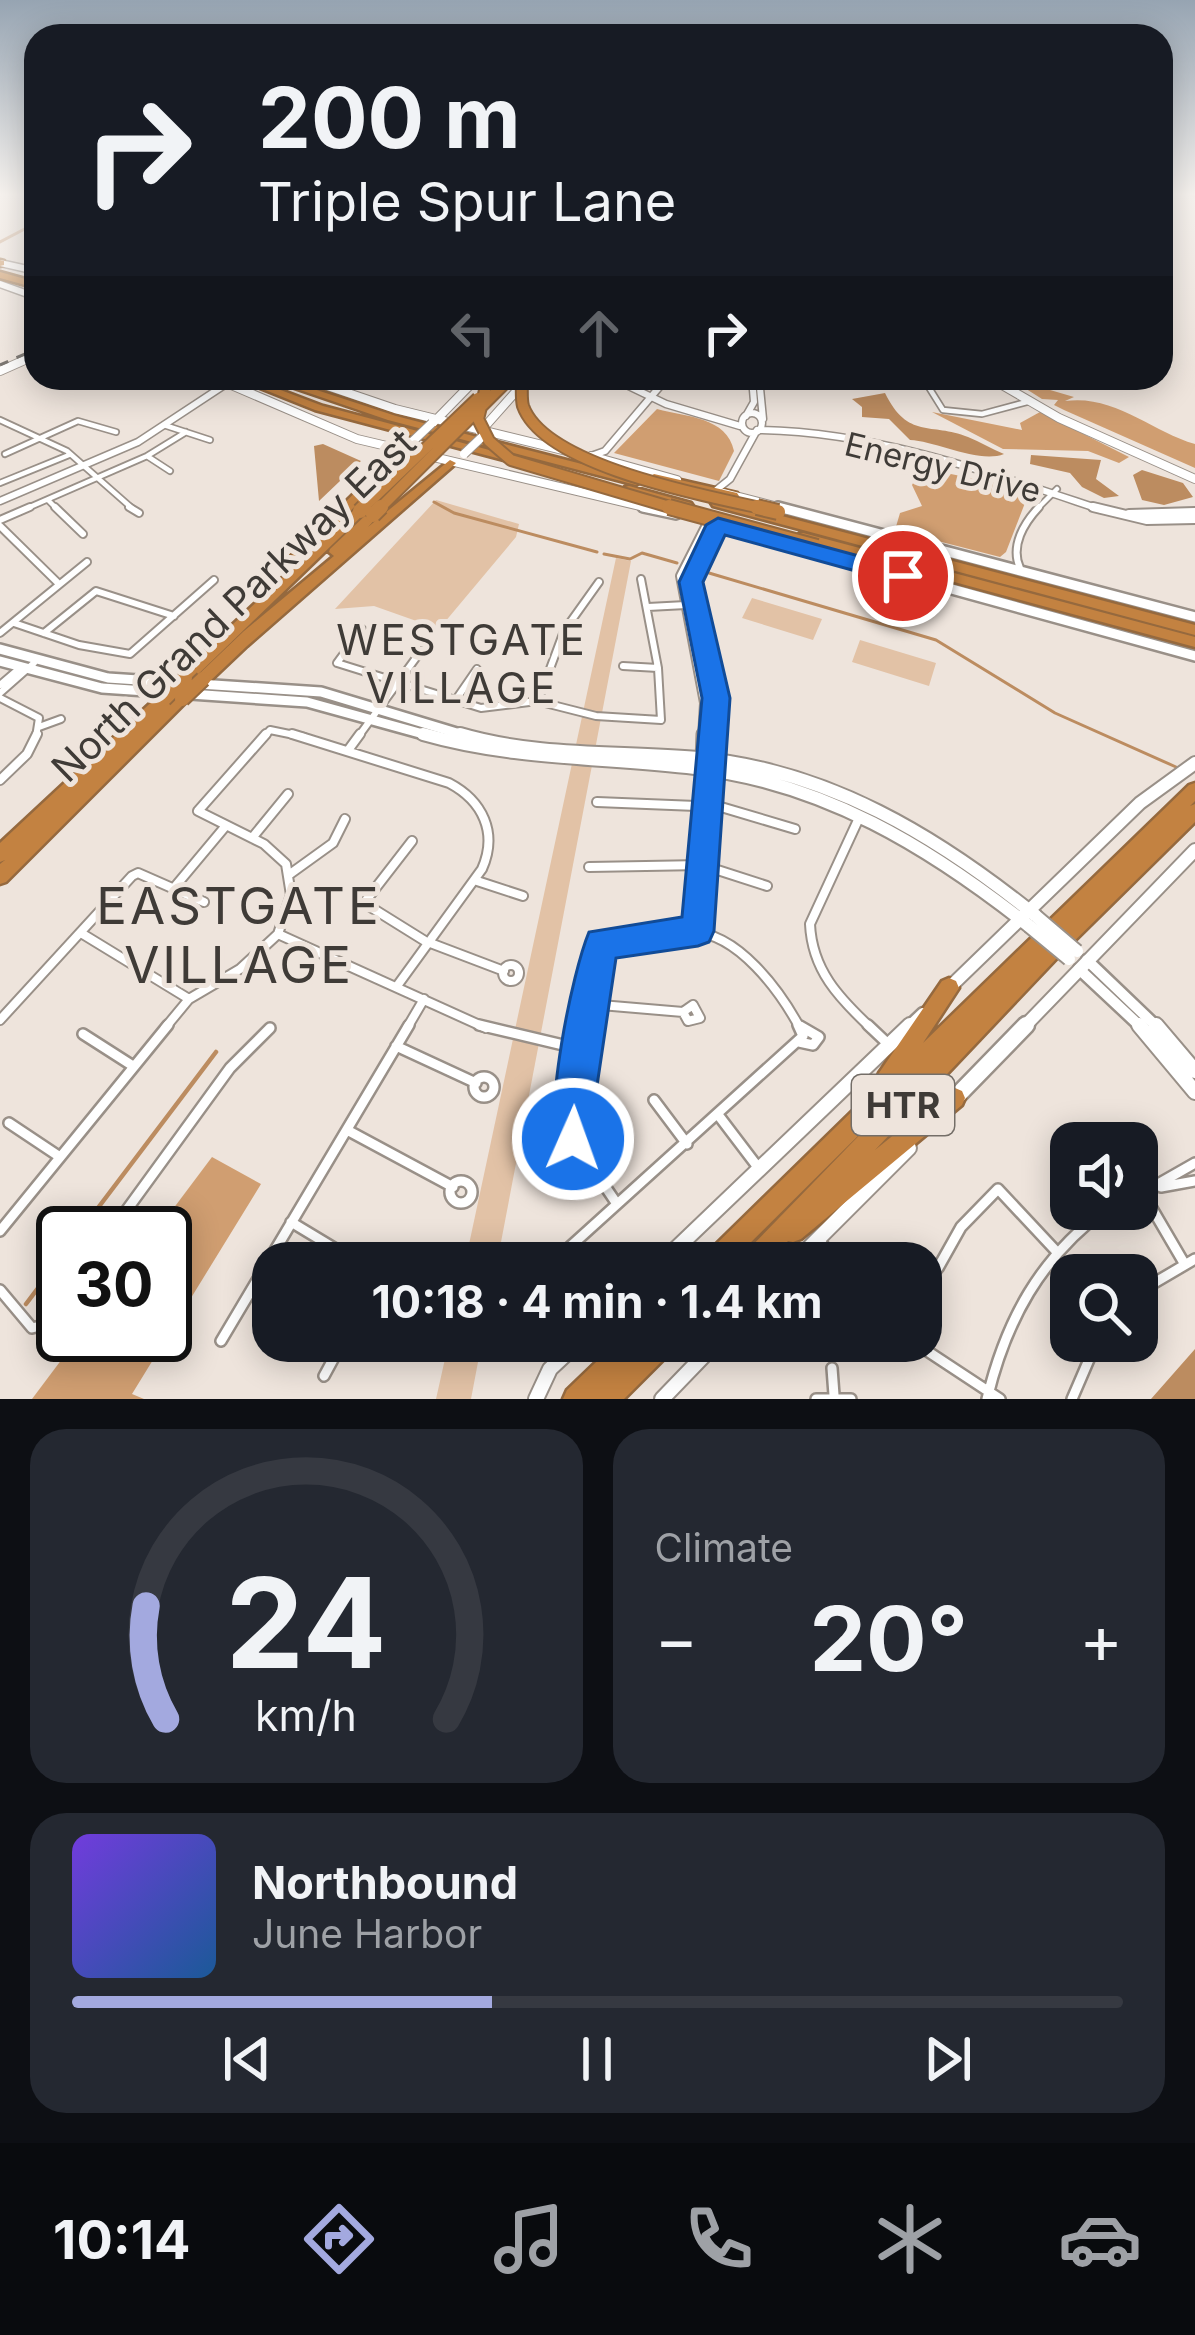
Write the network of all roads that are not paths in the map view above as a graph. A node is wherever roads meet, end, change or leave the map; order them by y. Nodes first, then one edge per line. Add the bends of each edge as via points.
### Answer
1 (209, 390) edge
2 (239, 390) edge
3 (249, 390) edge
4 (285, 390) edge
5 (306, 390) edge
6 (324, 390) edge
7 (330, 390) edge
8 (342, 390) edge
9 (474, 390) edge
10 (481, 390) edge
11 (491, 390) edge
12 (500, 390) edge
13 (514, 390) edge
14 (520, 390) edge
15 (639, 390) edge
16 (643, 390) edge
17 (658, 390) edge
18 (754, 390) edge
19 (757, 390) edge
20 (930, 390) edge
21 (1006, 390) edge
22 (1021, 390) edge
23 (653, 396) junction
24 (1020, 400) junction
25 (394, 419) junction
26 (743, 421) junction
27 (2, 422) edge
28 (439, 422) junction
29 (164, 425) junction
30 (761, 425) junction
31 (484, 432) junction
32 (116, 433) dead end
33 (186, 433) junction
34 (44, 437) junction
35 (210, 440) dead end
36 (405, 445) junction
37 (512, 448) junction
38 (746, 448) junction
39 (5, 454) dead end
40 (71, 454) junction
41 (605, 455) junction
42 (147, 456) junction
43 (458, 459) junction
44 (83, 466) junction
45 (546, 468) junction
46 (170, 471) dead end
47 (1195, 476) edge
48 (95, 479) junction
49 (730, 479) junction
50 (0, 483) edge
51 (715, 491) junction
52 (1055, 491) junction
53 (731, 495) junction
54 (48, 500) junction
55 (0, 501) edge
56 (367, 513) junction
57 (139, 514) dead end
58 (1195, 516) edge
59 (0, 523) edge
60 (713, 524) junction
61 (83, 534) dead end
62 (817, 549) junction
63 (1015, 557) junction
64 (87, 562) dead end
65 (998, 565) junction
66 (1023, 571) junction
67 (641, 579) dead end
68 (214, 580) dead end
69 (599, 583) dead end
70 (59, 584) junction
71 (690, 605) junction
72 (648, 607) junction
73 (174, 616) junction
74 (250, 616) junction
75 (1195, 617) edge
76 (14, 623) junction
77 (362, 629) dead end
78 (1167, 629) junction
79 (1195, 631) edge
80 (0, 633) edge
81 (44, 633) junction
82 (242, 642) junction
83 (1195, 642) edge
84 (0, 649) edge
85 (422, 651) dead end
86 (1195, 656) edge
87 (0, 661) edge
88 (27, 666) junction
89 (623, 666) dead end
90 (477, 668) dead end
91 (658, 668) junction
92 (400, 679) junction
93 (0, 692) edge
94 (457, 698) junction
95 (173, 699) junction
96 (537, 701) junction
97 (375, 712) junction
98 (62, 719) dead end
99 (39, 727) junction
100 (349, 748) junction
101 (1195, 763) edge
102 (708, 764) junction
103 (0, 780) edge
104 (1195, 790) edge
105 (288, 794) dead end
106 (597, 802) dead end
107 (705, 805) junction
108 (864, 808) junction
109 (1195, 811) edge
110 (345, 819) dead end
111 (225, 827) junction
112 (795, 829) dead end
113 (252, 838) junction
114 (412, 841) dead end
115 (1195, 850) edge
116 (0, 854) edge
117 (702, 865) junction
118 (589, 867) dead end
119 (290, 874) junction
120 (0, 876) edge
121 (474, 880) junction
122 (767, 886) dead end
123 (172, 889) junction
124 (523, 896) dead end
125 (204, 902) dead end
126 (1029, 917) junction
127 (698, 931) junction
128 (81, 933) junction
129 (278, 934) junction
130 (425, 941) junction
131 (1078, 960) junction
132 (503, 971) dead end
133 (397, 986) junction
134 (949, 988) junction
135 (189, 999) junction
136 (424, 999) junction
137 (590, 1004) junction
138 (683, 1012) dead end
139 (0, 1020) edge
140 (270, 1028) dead end
141 (83, 1034) dead end
142 (889, 1045) junction
143 (396, 1046) junction
144 (1168, 1047) junction
145 (580, 1049) junction
146 (133, 1066) junction
147 (1195, 1071) edge
148 (476, 1084) dead end
149 (1195, 1092) edge
150 (955, 1098) junction
151 (654, 1100) dead end
152 (868, 1108) junction
153 (719, 1117) junction
154 (9, 1123) dead end
155 (347, 1130) junction
156 (686, 1144) junction
157 (60, 1157) junction
158 (1195, 1162) edge
159 (760, 1169) junction
160 (1195, 1181) edge
161 (1158, 1186) edge
162 (452, 1187) dead end
163 (1158, 1187) edge
164 (617, 1204) junction
165 (130, 1206) edge
166 (1158, 1218) edge
167 (292, 1222) junction
168 (1081, 1230) edge
169 (0, 1231) edge
170 (818, 1238) junction
171 (324, 1242) edge
172 (575, 1242) edge
173 (683, 1242) edge
174 (734, 1242) edge
175 (771, 1242) edge
176 (776, 1242) edge
177 (814, 1242) edge
178 (821, 1242) edge
179 (1056, 1251) junction
180 (942, 1261) edge
181 (1190, 1261) edge
182 (1158, 1280) edge
183 (0, 1290) edge
184 (36, 1327) edge
185 (221, 1341) dead end
186 (332, 1362) edge
187 (558, 1362) edge
188 (627, 1362) edge
189 (637, 1362) edge
190 (698, 1362) edge
191 (942, 1362) edge
192 (1088, 1362) edge
193 (832, 1368) dead end
194 (324, 1376) dead end
195 (988, 1395) edge
196 (834, 1396) edge
197 (536, 1399) edge
198 (576, 1399) edge
199 (606, 1399) edge
200 (662, 1399) edge
201 (815, 1399) edge
202 (851, 1399) edge
203 (1000, 1399) edge
204 (1072, 1399) edge

1 - 29 street
2 - 36 main road via 330,430
3 - 25 highway via 318,412
4 - 25 highway
5 - 25 highway
6 - 25 highway
7 - 25 main road
8 - 25 main road
9 - 28 highway, North Grand Parkway East, bridge
10 - 62 highway, bridge via 479,427 524,469
11 - 28 highway, North Grand Parkway East, bridge
12 - 28 highway, bridge
13 - 31 main road
14 - 78 highway, bridge via 524,414 561,447 1079,593
15 - 23 street
16 - 23 street
17 - 23 street
18 - 26 street
19 - 30 street
20 - 24 street via 943,410 982,415
21 - 24 main road
22 - 47 main road
23 - 26 street
23 - 41 street
24 - 47 main road
25 - 28 main road
25 - 37 highway
25 - 45 highway
26 - 30 street
26 - 30 street
26 - 38 street
27 - 34 street
28 - 31 main road
28 - 36 main road, bridge
28 - 56 highway, North Grand Parkway East, bridge
29 - 33 street
29 - 44 street
30 - 38 street
30 - 52 street, Energy Drive
31 - 41 main road
31 - 43 main road, bridge
32 - 34 street via 78,421
33 - 35 street
33 - 42 street
34 - 39 street
34 - 40 street
36 - 43 main road
36 - 74 highway
37 - 53 highway
37 - 78 highway
38 - 49 street
40 - 44 street
40 - 50 street
41 - 51 main road
42 - 46 street
42 - 48 street
43 - 60 main road
43 - 82 highway
44 - 48 street
44 - 55 street
45 - 62 highway
45 - 78 highway
48 - 54 street
48 - 57 street
49 - 51 street
49 - 53 street
51 - 53 main road
52 - 58 street, Energy Drive via 1133,515
52 - 63 street via 1024,524
53 - 65 main road
54 - 59 street
54 - 61 street
56 - 74 highway, North Grand Parkway East
56 - 82 highway, North Grand Parkway East
59 - 70 street
60 - 62 main road
60 - 71 street via 692,571
62 - 78 highway via 1148,635
62 - 86 main road
63 - 65 street
63 - 66 street
64 - 70 street
65 - 66 main road
66 - 75 main road
67 - 72 street
68 - 73 street
69 - 96 street via 564,631
70 - 76 street
71 - 72 street
71 - 102 street via 711,703
72 - 91 street
73 - 81 street via 130,654
73 - 81 street via 96,591
74 - 95 highway, North Grand Parkway East, bridge
76 - 80 street
76 - 81 street
77 - 92 street via 337,663
78 - 79 highway
78 - 83 highway
82 - 95 highway, North Grand Parkway East, bridge
84 - 88 main road
85 - 92 street
87 - 88 main road
88 - 93 street
88 - 97 main road via 102,684 324,692
89 - 91 street
90 - 94 street
91 - 96 street via 661,720
92 - 94 street
92 - 97 street
93 - 99 street via 39,718
94 - 96 street via 481,708
95 - 116 highway, North Grand Parkway East
95 - 120 highway, North Grand Parkway East
97 - 100 street
97 - 102 main road via 510,750
98 - 99 street
99 - 103 street via 34,748
100 - 111 street via 270,730 198,811
100 - 121 street via 454,785 483,814 489,847
101 - 126 main road via 1140,803
102 - 107 street
102 - 108 main road via 777,777
104 - 152 highway, HTR
105 - 113 street
106 - 107 street
107 - 112 street
107 - 117 street
108 - 126 main road via 948,856
108 - 142 street via 809,942 834,992
109 - 175 highway, HTR
110 - 119 street via 333,843
111 - 113 street
111 - 123 street
113 - 119 street via 281,857
114 - 130 street via 364,903
115 - 131 main road
117 - 118 street
117 - 122 street
117 - 127 street
119 - 129 street
121 - 124 street
121 - 130 street
123 - 125 street
123 - 128 street via 138,873
126 - 131 main road, bridge
126 - 134 main road
127 - 137 street via 608,939
127 - 153 street via 737,947 801,1035
128 - 135 street
128 - 139 street
129 - 133 street
129 - 135 street
130 - 132 street
130 - 133 street
131 - 144 street
131 - 150 main road
133 - 136 street
134 - 142 street
134 - 152 highway
135 - 146 street
136 - 143 street
136 - 145 street via 490,1030
137 - 138 street
137 - 145 street
140 - 165 street via 230,1069
141 - 146 street
142 - 159 street
143 - 148 street
143 - 155 street
144 - 147 street
144 - 149 street
145 - 164 street via 571,1124 558,1142 578,1146
146 - 157 street
150 - 170 street
150 - 176 highway
151 - 156 street
152 - 174 highway, HTR
153 - 156 street
153 - 159 street
154 - 157 street
155 - 162 street
155 - 167 street
156 - 164 street
157 - 169 street
158 - 161 street
159 - 173 street
160 - 163 street
164 - 172 street
166 - 181 street
167 - 171 street
167 - 185 street
168 - 179 street
170 - 177 street
170 - 178 street
179 - 180 street via 998,1189
179 - 195 street via 1018,1304
181 - 182 street
183 - 184 street
186 - 194 street
187 - 197 street
188 - 198 highway
189 - 199 highway
190 - 200 street
191 - 195 street
192 - 204 street
193 - 196 street
195 - 203 street
196 - 201 street
196 - 202 street

